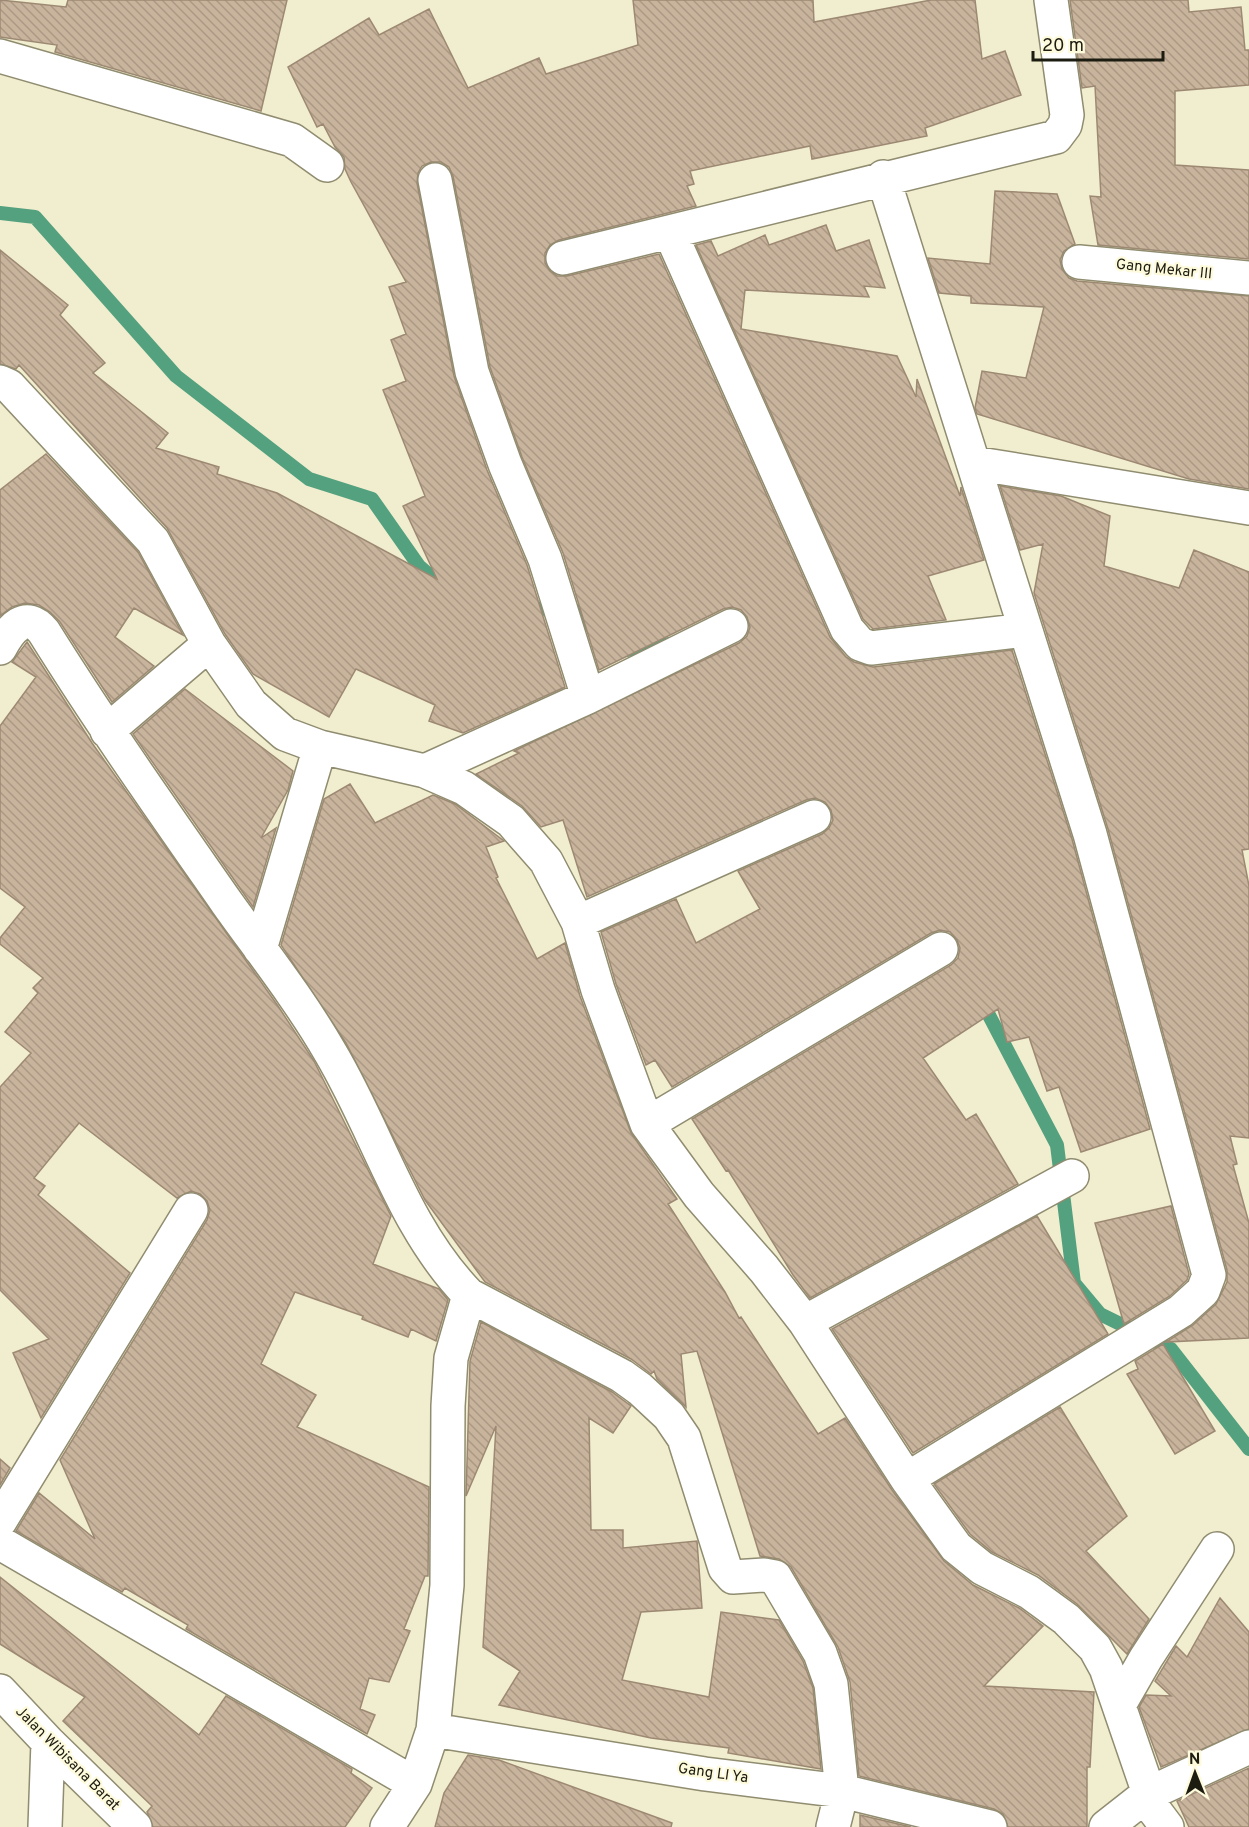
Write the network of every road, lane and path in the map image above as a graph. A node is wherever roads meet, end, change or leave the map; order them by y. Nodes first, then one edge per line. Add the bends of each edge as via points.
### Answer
1 (1051, 0) edge
2 (0, 56) edge
3 (327, 165) dead end
4 (883, 177) junction
5 (435, 180) dead end
6 (670, 232) junction
7 (563, 258) dead end
8 (1079, 262) dead end
9 (1249, 278) edge
10 (3, 392) edge
11 (973, 463) junction
12 (1249, 508) edge
13 (731, 626) dead end
14 (1025, 630) junction
15 (209, 644) junction
16 (0, 648) edge
17 (588, 697) junction
18 (107, 731) junction
19 (320, 747) junction
20 (425, 771) junction
21 (814, 817) dead end
22 (579, 922) junction
23 (260, 949) junction
24 (941, 949) dead end
25 (647, 1124) junction
26 (1072, 1176) dead end
27 (191, 1210) dead end
28 (469, 1295) junction
29 (805, 1322) junction
30 (907, 1479) junction
31 (0, 1521) edge
32 (0, 1543) edge
33 (1217, 1549) dead end
34 (0, 1691) edge
35 (1119, 1705) junction
36 (433, 1730) junction
37 (48, 1742) junction
38 (1249, 1748) edge
39 (415, 1784) junction
40 (842, 1791) junction
41 (1148, 1794) junction
42 (45, 1827) edge
43 (135, 1827) edge
44 (387, 1827) edge
45 (833, 1827) edge
46 (990, 1827) edge
47 (1106, 1827) edge
48 (1167, 1827) edge

1 - 4 street via 1067,115 1056,137
2 - 3 street via 292,140
4 - 6 street
4 - 11 street
5 - 17 street via 472,372 545,558
6 - 7 street
6 - 14 street via 847,628 860,644 871,648
8 - 9 street, Gang Mekar III
10 - 15 street via 153,542
11 - 12 street
11 - 14 street
13 - 17 street
14 - 30 street via 1089,834 1209,1275 1197,1298 1181,1311
15 - 18 street
15 - 19 street via 251,704 285,734
16 - 18 street via 16,625 29,621 38,624
17 - 20 street
18 - 23 street
19 - 20 street
19 - 23 street
20 - 22 street via 464,788 511,821 546,861
21 - 22 street
22 - 25 street via 598,990
23 - 28 street via 331,1053 371,1127 417,1228
24 - 25 street
25 - 29 street via 699,1195
26 - 29 street
27 - 31 street
28 - 36 street via 451,1358 447,1585
28 - 40 street via 622,1376 669,1416 684,1438 725,1568 733,1577 775,1577 820,1653 831,1684
29 - 30 street
30 - 35 street via 966,1557 1029,1592 1066,1619 1095,1648
32 - 39 street
33 - 35 street
34 - 37 street, Jalan Wibisana Barat
35 - 41 street
36 - 39 street
36 - 40 street, Gang Ll Ya via 705,1774
37 - 42 street
37 - 43 street, Jalan Wibisana Barat
38 - 41 street
39 - 44 street
40 - 45 street
40 - 46 street, Gang Ll Ya
41 - 47 street
41 - 48 street

